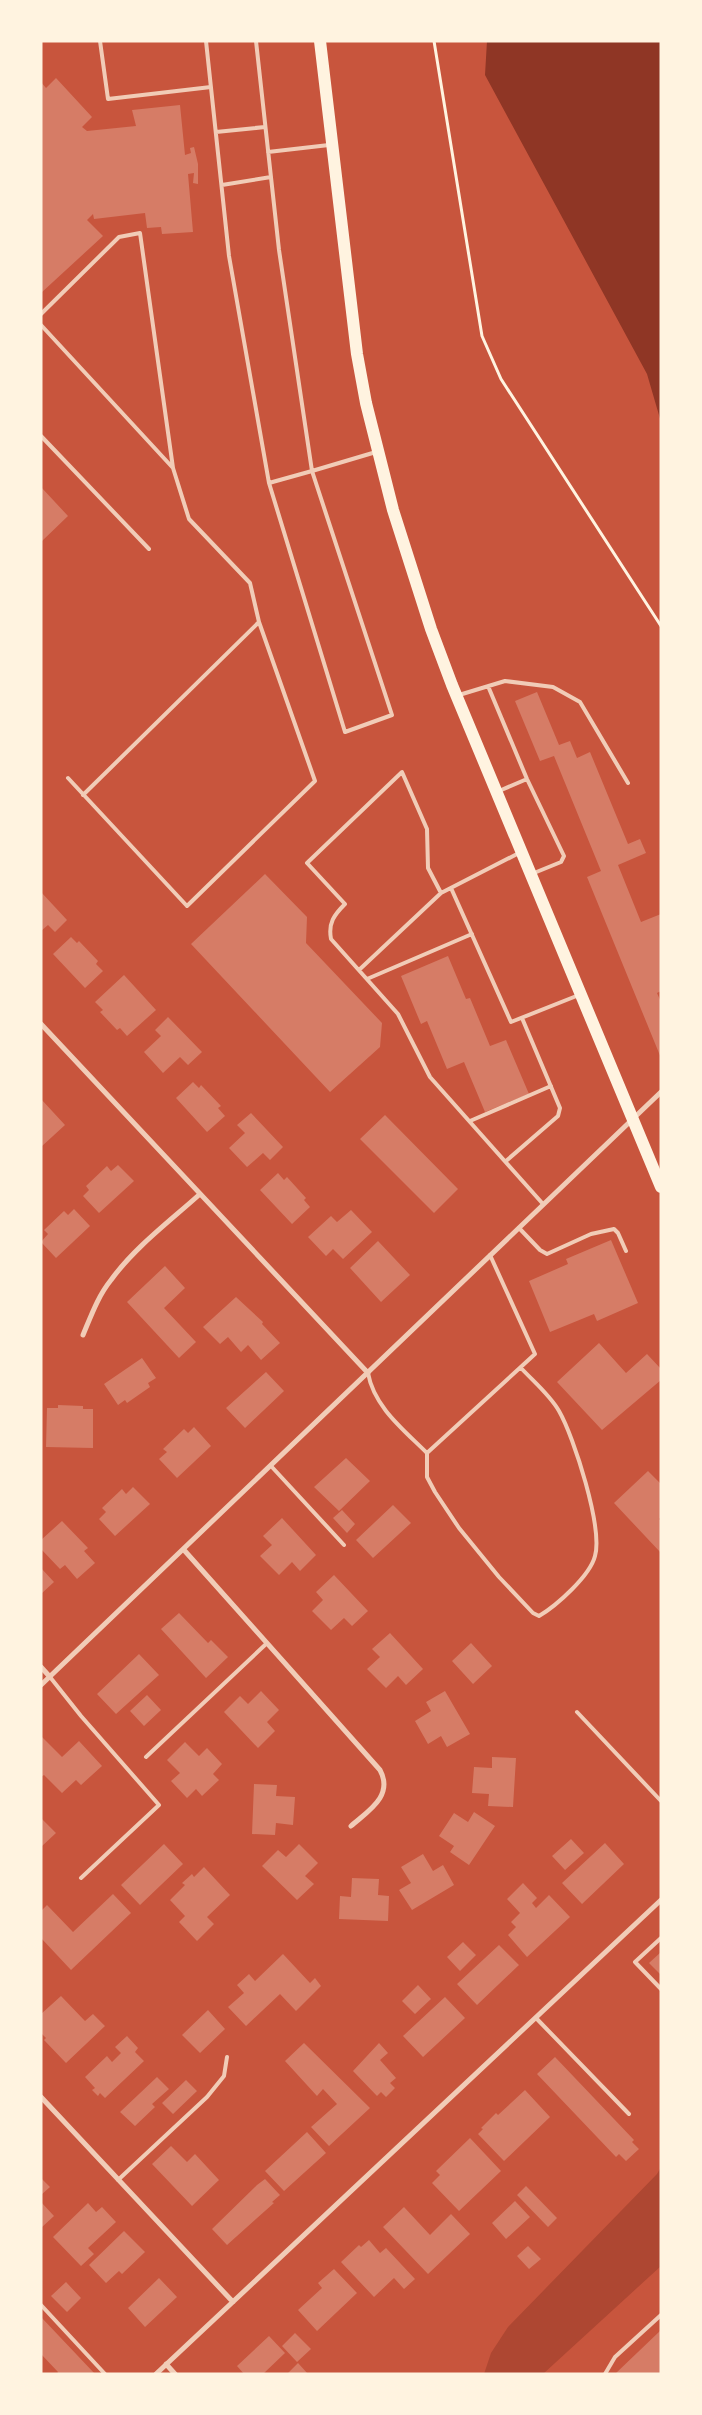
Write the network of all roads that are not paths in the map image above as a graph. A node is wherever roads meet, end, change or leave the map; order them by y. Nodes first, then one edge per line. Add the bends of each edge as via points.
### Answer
1 (100, 41) edge
2 (206, 41) edge
3 (256, 41) edge
4 (320, 41) edge
5 (211, 87) junction
6 (265, 127) junction
7 (216, 132) junction
8 (332, 144) junction
9 (268, 152) junction
10 (271, 177) junction
11 (222, 184) junction
12 (41, 314) edge
13 (41, 325) edge
14 (41, 436) edge
15 (378, 451) junction
16 (173, 468) junction
17 (312, 471) junction
18 (269, 483) junction
19 (149, 549) dead end
20 (259, 622) junction
21 (488, 686) junction
22 (456, 696) junction
23 (68, 778) dead end
24 (527, 778) junction
25 (628, 783) dead end
26 (497, 792) junction
27 (83, 794) junction
28 (522, 851) junction
29 (531, 874) junction
30 (451, 888) junction
31 (441, 893) junction
32 (472, 934) junction
33 (359, 970) junction
34 (367, 979) junction
35 (581, 994) junction
36 (522, 1018) junction
37 (41, 1024) edge
38 (551, 1086) junction
39 (661, 1092) edge
40 (632, 1119) junction
41 (470, 1121) junction
42 (506, 1161) junction
43 (661, 1187) edge
44 (200, 1194) junction
45 (543, 1204) junction
46 (519, 1228) junction
47 (626, 1251) dead end
48 (490, 1255) junction
49 (83, 1335) dead end
50 (521, 1368) junction
51 (368, 1373) junction
52 (427, 1453) junction
53 (271, 1466) junction
54 (344, 1544) dead end
55 (184, 1550) junction
56 (266, 1644) junction
57 (41, 1667) edge
58 (50, 1677) junction
59 (41, 1685) edge
60 (577, 1712) dead end
61 (146, 1756) dead end
62 (661, 1801) edge
63 (351, 1826) dead end
64 (81, 1878) dead end
65 (661, 1900) edge
66 (661, 1938) edge
67 (661, 1989) edge
68 (536, 2018) junction
69 (227, 2057) dead end
70 (41, 2097) edge
71 (629, 2114) dead end
72 (118, 2180) junction
73 (233, 2302) junction
74 (41, 2305) edge
75 (661, 2315) edge
76 (166, 2364) junction
77 (105, 2374) edge
78 (156, 2374) edge
79 (175, 2374) edge
80 (605, 2374) edge

1 - 5 lane via 108,99
2 - 5 lane
3 - 6 lane
4 - 8 main road
5 - 7 lane
6 - 7 lane
6 - 9 lane
7 - 11 lane
8 - 9 lane
8 - 15 main road via 356,354
9 - 10 lane
10 - 11 lane
10 - 17 lane
11 - 18 lane via 229,256
12 - 16 lane via 119,237 140,233
13 - 16 lane
14 - 19 lane
15 - 17 lane
15 - 22 main road via 409,566
16 - 20 lane via 189,519 250,583
17 - 18 lane
17 - 18 lane via 392,715 345,732
20 - 27 lane
20 - 27 lane via 315,781 187,906
21 - 22 lane
21 - 24 lane
21 - 25 lane via 505,681 553,687 580,702
22 - 26 main road
23 - 27 lane
24 - 26 lane
24 - 29 lane via 564,856 561,862
26 - 28 main road
28 - 29 main road
28 - 30 lane
29 - 35 main road
30 - 31 lane
30 - 32 lane
31 - 33 lane
31 - 33 lane via 428,868 426,829 402,772 306,863 345,904 329,927 332,939
32 - 34 lane
32 - 36 lane via 511,1022
33 - 34 lane
34 - 41 lane via 398,1014 430,1077
35 - 36 lane
35 - 40 main road
36 - 38 lane
37 - 44 street
38 - 41 lane
38 - 42 lane via 560,1108 558,1116
39 - 40 street
40 - 43 main road
40 - 45 street
41 - 42 lane
42 - 45 lane
44 - 49 street via 110,1280
44 - 51 street
45 - 46 street
46 - 47 lane via 547,1254 591,1234 614,1229
46 - 48 street
48 - 50 lane via 535,1354
48 - 51 street
50 - 52 lane
50 - 52 lane via 558,1408 566,1425 578,1458 598,1541 590,1569 551,1609 539,1616 533,1613 459,1528 428,1477
51 - 52 lane via 370,1385 382,1407
51 - 53 street
53 - 54 lane
53 - 55 street
55 - 56 street
55 - 58 street
56 - 61 lane
56 - 63 street via 382,1775 385,1784 380,1799
57 - 58 street
58 - 59 street
58 - 64 lane via 159,1805
60 - 62 lane
65 - 68 street
66 - 67 lane via 635,1962
68 - 71 lane
68 - 73 street
69 - 72 lane via 224,2076 207,2097
70 - 72 street
72 - 73 street
73 - 76 street
74 - 77 lane
75 - 80 lane via 615,2357
76 - 78 street
76 - 79 street

